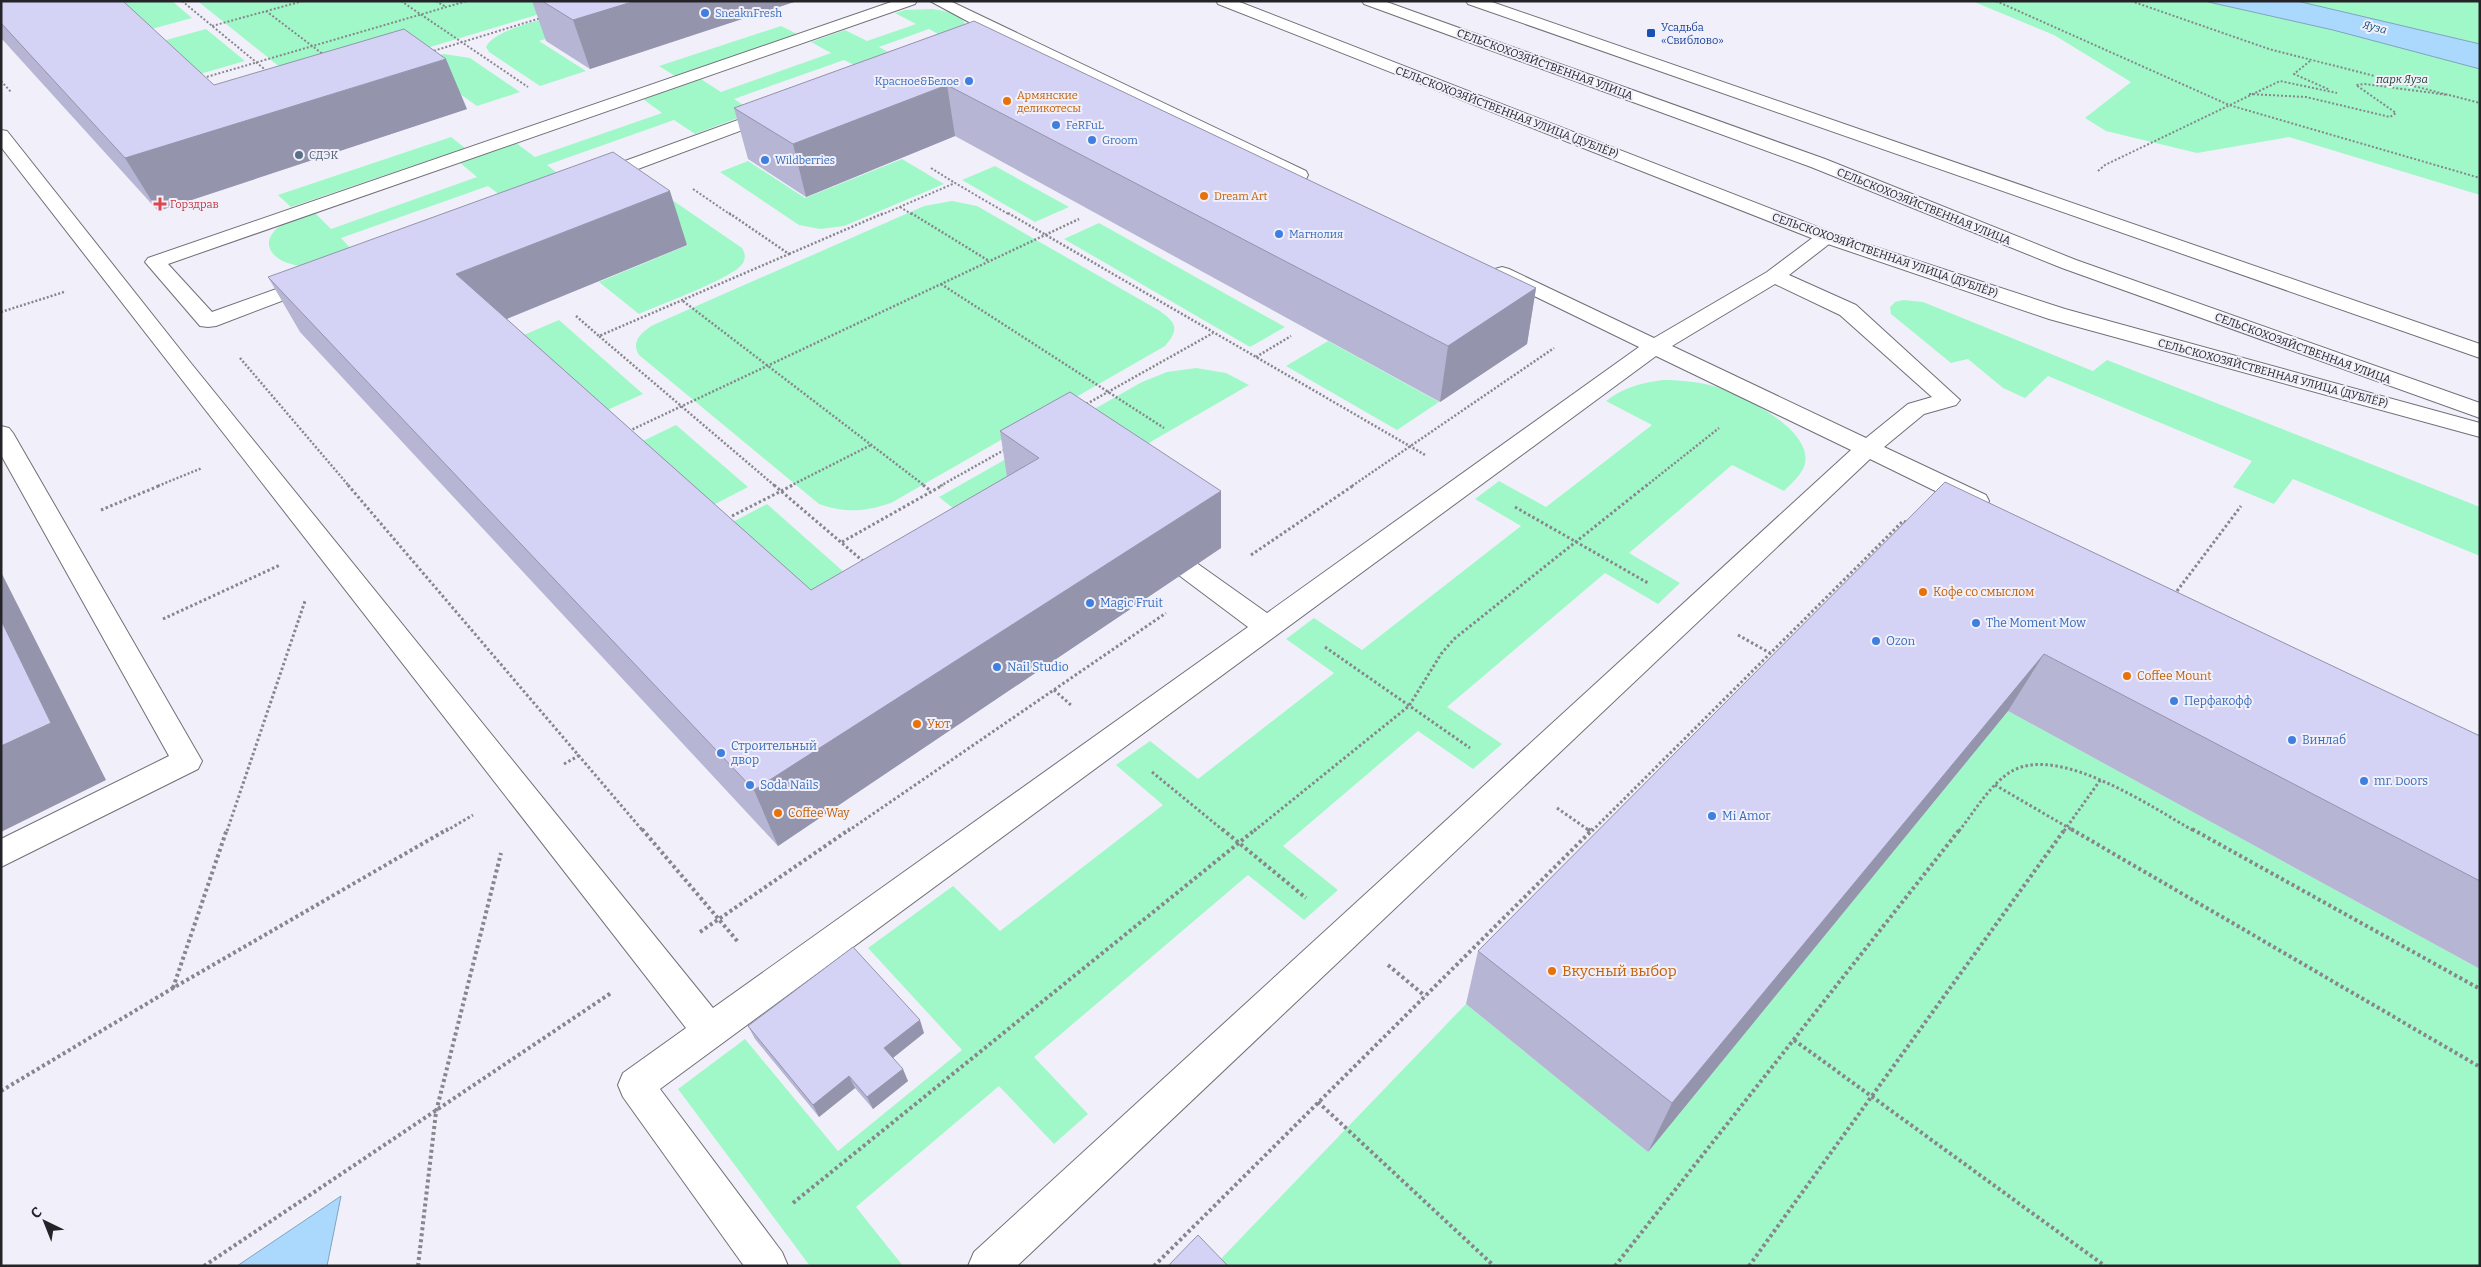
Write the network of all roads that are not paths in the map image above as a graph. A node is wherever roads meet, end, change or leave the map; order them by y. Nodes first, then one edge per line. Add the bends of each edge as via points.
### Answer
1 (910, 1) edge
2 (937, 1) edge
3 (1223, 1) edge
4 (1369, 1) edge
5 (1473, 1) edge
6 (996, 30) junction
7 (944, 49) edge
8 (792, 105) edge
9 (1, 135) edge
10 (581, 183) edge
11 (1314, 183) edge
12 (1826, 237) junction
13 (1484, 264) edge
14 (1774, 276) junction
15 (328, 277) edge
16 (1654, 346) junction
17 (2480, 351) edge
18 (2480, 411) edge
19 (2480, 430) edge
20 (1, 433) edge
21 (1868, 449) junction
22 (2003, 513) edge
23 (1198, 577) road end
24 (1275, 622) junction
25 (1, 854) edge
26 (710, 1031) junction
27 (758, 1252) edge
28 (988, 1266) edge

1 - 15 main road via 155,262 208,321
2 - 6 main road
3 - 12 main road, СЕЛЬСКОХОЗЯЙСТВЕННАЯ УЛИЦА (ДУБЛЁР)
4 - 18 main road, СЕЛЬСКОХОЗЯЙСТВЕННАЯ УЛИЦА via 1818,163 2069,264
5 - 17 main road
6 - 7 main road
6 - 11 main road
8 - 10 main road
9 - 26 main road via 246,449
12 - 14 main road
12 - 19 main road, СЕЛЬСКОХОЗЯЙСТВЕННАЯ УЛИЦА (ДУБЛЁР) via 2058,314
13 - 16 main road
14 - 16 main road
14 - 21 main road via 1848,310 1948,400 1916,409
16 - 21 main road
16 - 24 main road
20 - 25 main road via 187,762
21 - 22 main road
21 - 28 main road
23 - 24 main road
24 - 26 main road
26 - 27 main road via 636,1085

